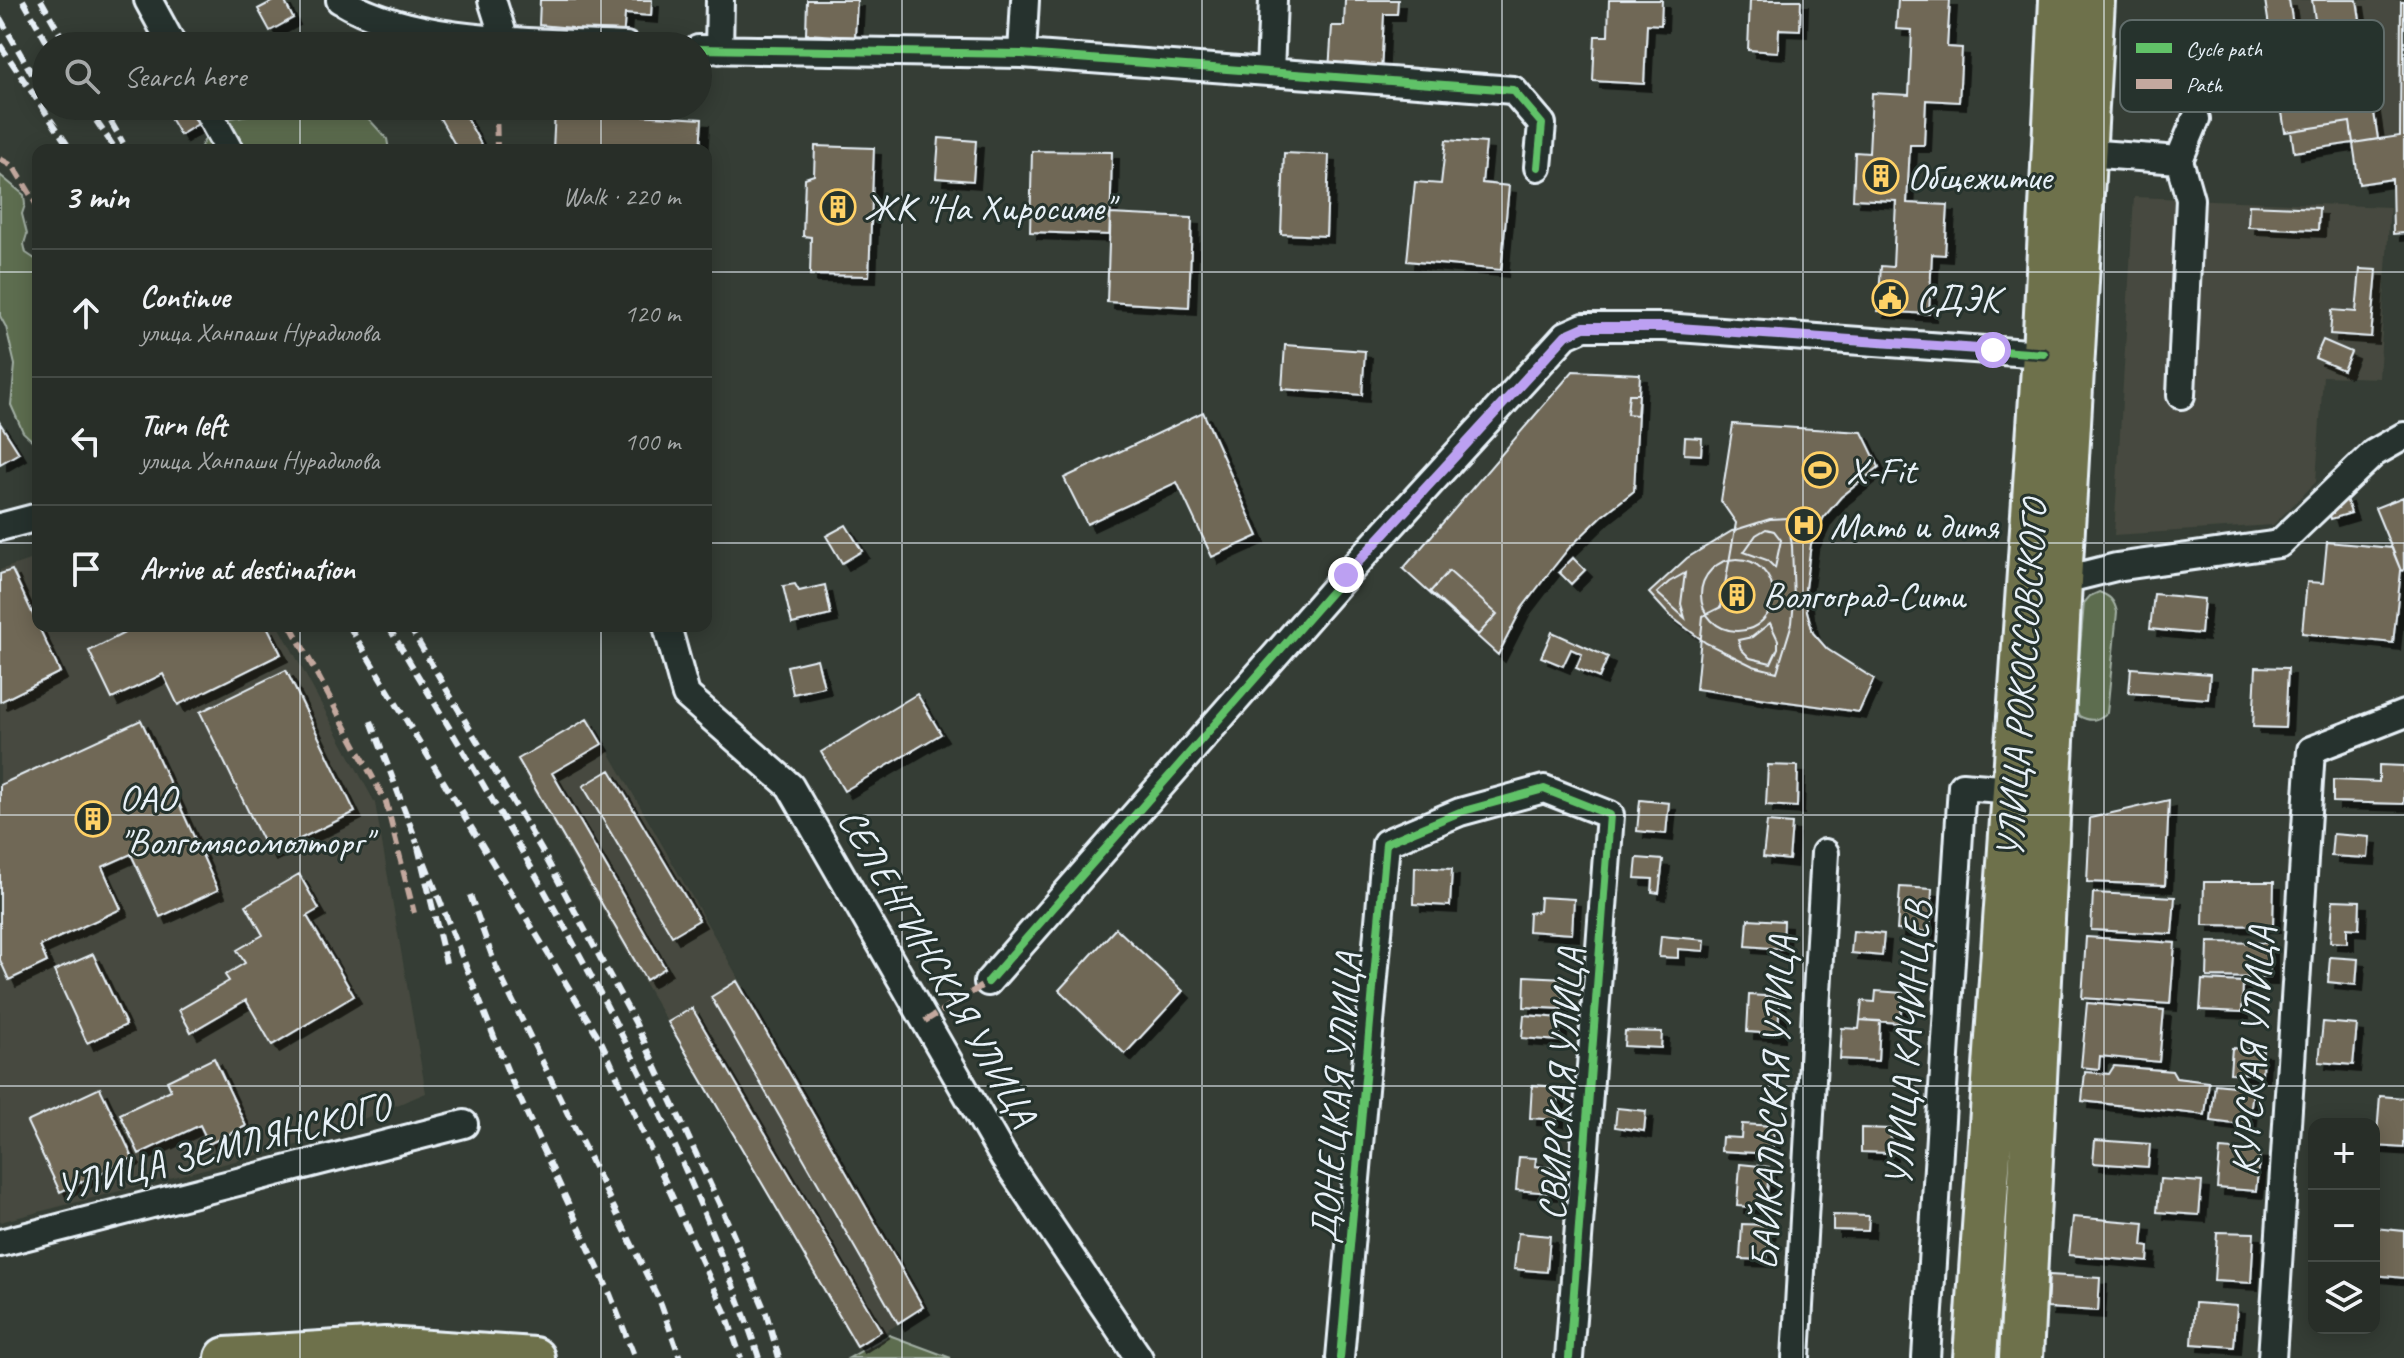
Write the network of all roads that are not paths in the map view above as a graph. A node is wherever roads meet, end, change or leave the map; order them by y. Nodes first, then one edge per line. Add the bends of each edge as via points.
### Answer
1 (148, 0) edge
2 (340, 0) edge
3 (492, 0) edge
4 (720, 0) edge
5 (1025, 0) edge
6 (1273, 0) edge
7 (2061, 0) edge
8 (2093, 0) edge
9 (165, 32) edge
10 (429, 32) edge
11 (502, 32) edge
12 (712, 33) edge
13 (712, 50) edge
14 (1022, 54) junction
15 (1270, 72) junction
16 (2196, 119) dead end
17 (213, 120) edge
18 (226, 144) edge
19 (2085, 153) junction
20 (2179, 160) junction
21 (1538, 167) dead end
22 (2044, 354) junction
23 (2181, 395) dead end
24 (2404, 436) edge
25 (32, 519) edge
26 (0, 527) edge
27 (2060, 581) junction
28 (669, 632) edge
29 (2404, 714) edge
30 (2014, 790) junction
31 (1610, 815) joint
32 (1825, 853) dead end
33 (988, 982) dead end
34 (464, 1124) dead end
35 (0, 1243) edge
36 (226, 1358) edge
37 (534, 1358) edge
38 (1139, 1358) edge
39 (1340, 1358) edge
40 (1569, 1358) edge
41 (1796, 1358) edge
42 (1926, 1358) edge
43 (1975, 1358) edge
44 (2021, 1358) edge
45 (2272, 1358) edge

1 - 9 street
2 - 10 street
3 - 11 street
4 - 12 street
5 - 14 street
6 - 15 street
7 - 22 highway, УЛИЦА РОКОССОВСКОГО
8 - 19 highway, УЛИЦА РОКОССОВСКОГО
13 - 14 street
14 - 15 street
15 - 21 street via 1513,90 1542,124
16 - 20 street
17 - 18 street
19 - 20 street
19 - 27 highway, УЛИЦА РОКОССОВСКОГО
20 - 23 street via 2190,199
22 - 30 highway, УЛИЦА РОКОССОВСКОГО
22 - 33 street via 1664,327 1584,327 1566,335 1346,575
24 - 27 street via 2374,453 2279,544 2116,567
25 - 26 street
27 - 44 highway, УЛИЦА РОКОССОВСКОГО
28 - 38 street, СЕЛЕНГИНСКАЯ УЛИЦА via 686,695 790,786 1004,1158
29 - 45 street, КУРСКАЯ УЛИЦА via 2311,750
30 - 42 street, УЛИЦА КАЧИНЦЕВ via 1962,786
30 - 43 highway, УЛИЦА РОКОССОВСКОГО
31 - 39 street, ДОНЕЦКАЯ УЛИЦА via 1544,789 1460,812 1386,843
31 - 40 street, СВИРСКАЯ УЛИЦА
32 - 41 street, БАЙКАЛЬСКАЯ УЛИЦА
34 - 35 street, УЛИЦА ЗЕМЛЯНСКОГО
36 - 37 main road via 385,1348

